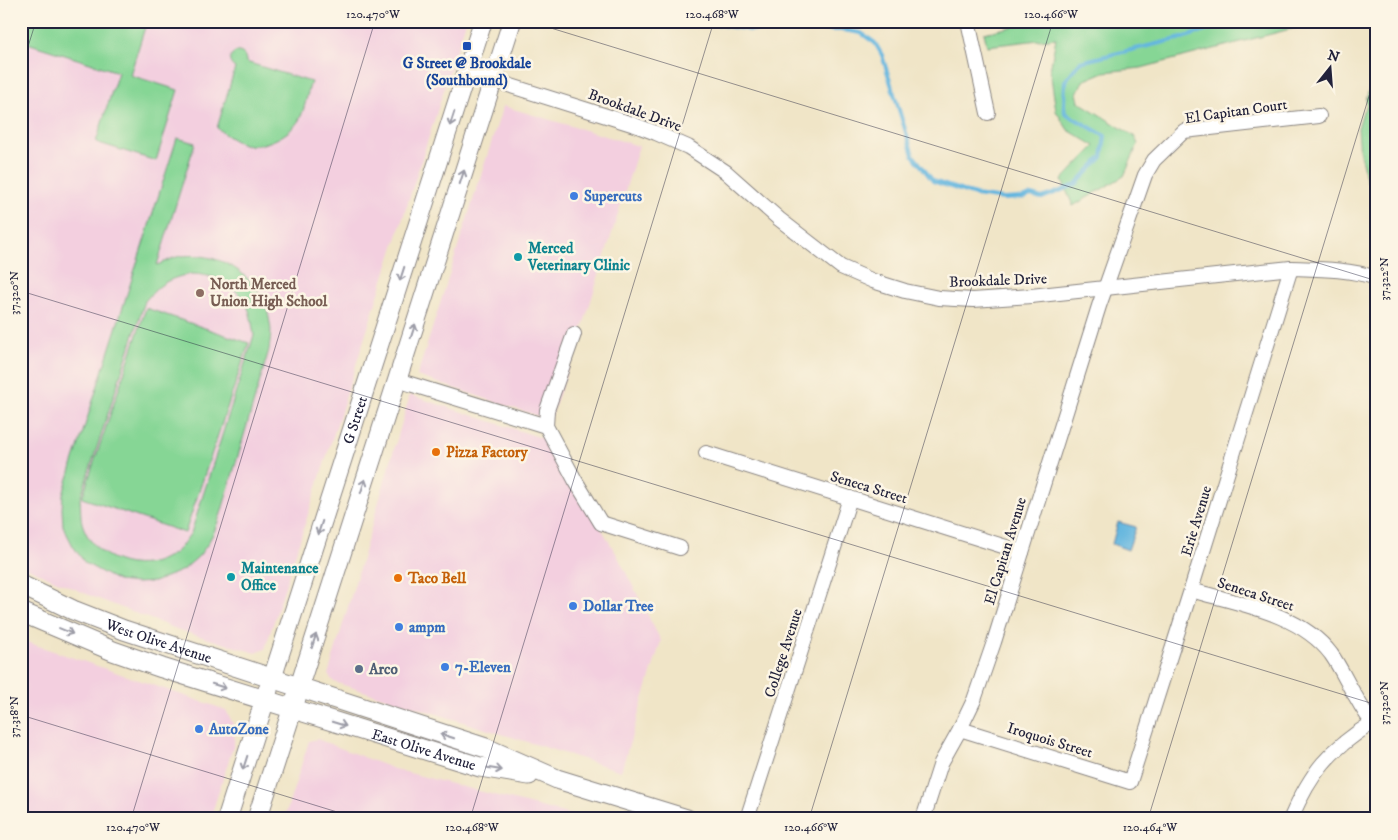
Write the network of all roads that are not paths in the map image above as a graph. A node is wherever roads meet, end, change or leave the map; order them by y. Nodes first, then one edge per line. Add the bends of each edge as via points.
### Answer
1 (483, 21) edge
2 (512, 21) edge
3 (968, 21) edge
4 (466, 72) junction
5 (493, 80) junction
6 (988, 113) dead end
7 (1319, 116) dead end
8 (1291, 268) junction
9 (1377, 278) edge
10 (1106, 288) junction
11 (574, 334) dead end
12 (370, 371) junction
13 (397, 380) junction
14 (546, 426) junction
15 (706, 453) dead end
16 (850, 498) junction
17 (680, 548) dead end
18 (1022, 552) junction
19 (21, 585) edge
20 (1191, 590) junction
21 (21, 598) edge
22 (73, 610) junction
23 (21, 612) edge
24 (272, 679) junction
25 (299, 688) junction
26 (265, 700) junction
27 (293, 709) junction
28 (1374, 726) edge
29 (960, 729) junction
30 (557, 779) junction
31 (1130, 782) joint
32 (1291, 818) edge
33 (227, 819) edge
34 (257, 819) edge
35 (687, 819) edge
36 (747, 819) edge
37 (923, 819) edge

1 - 4 street, G Street
2 - 5 street, G Street
3 - 6 street
4 - 5 street, Brookdale Drive
4 -> 12 street, G Street
5 - 10 street, Brookdale Drive via 635,125 688,147 726,172 841,267 905,292 973,300
13 -> 5 street, G Street
7 - 10 street, El Capitan Court via 1184,131 1154,160 1145,175
8 - 9 street, Brookdale Drive via 1331,269
8 - 10 street, Brookdale Drive
8 - 20 street, Erie Avenue
10 - 18 street, El Capitan Avenue
11 - 14 street via 548,410
12 - 13 street
12 -> 24 street, G Street
13 - 14 street
25 -> 13 street, G Street
14 - 17 street via 601,523
15 - 16 street, Seneca Street
16 - 18 street, Seneca Street
16 - 36 street, College Avenue
18 - 29 street, El Capitan Avenue via 974,700
19 - 22 main road, West Olive Avenue
20 - 28 street, Seneca Street via 1272,613 1315,637 1342,671
20 - 31 street, Erie Avenue
21 - 22 main road via 58,612
22 - 24 main road, West Olive Avenue
23 -> 26 main road, West Olive Avenue via 113,651
24 - 25 main road, West Olive Avenue
24 - 26 main road, G Street
25 - 27 main road, G Street
30 -> 25 main road, East Olive Avenue via 486,748
26 - 27 main road, West Olive Avenue
26 -> 33 main road, G Street
27 -> 30 main road, East Olive Avenue via 480,767
27 - 34 main road, G Street
28 - 32 street via 1350,736 1331,753 1301,794
29 - 31 street, Iroquois Street
29 - 37 street, El Capitan Avenue via 941,763
30 - 35 main road, East Olive Avenue

